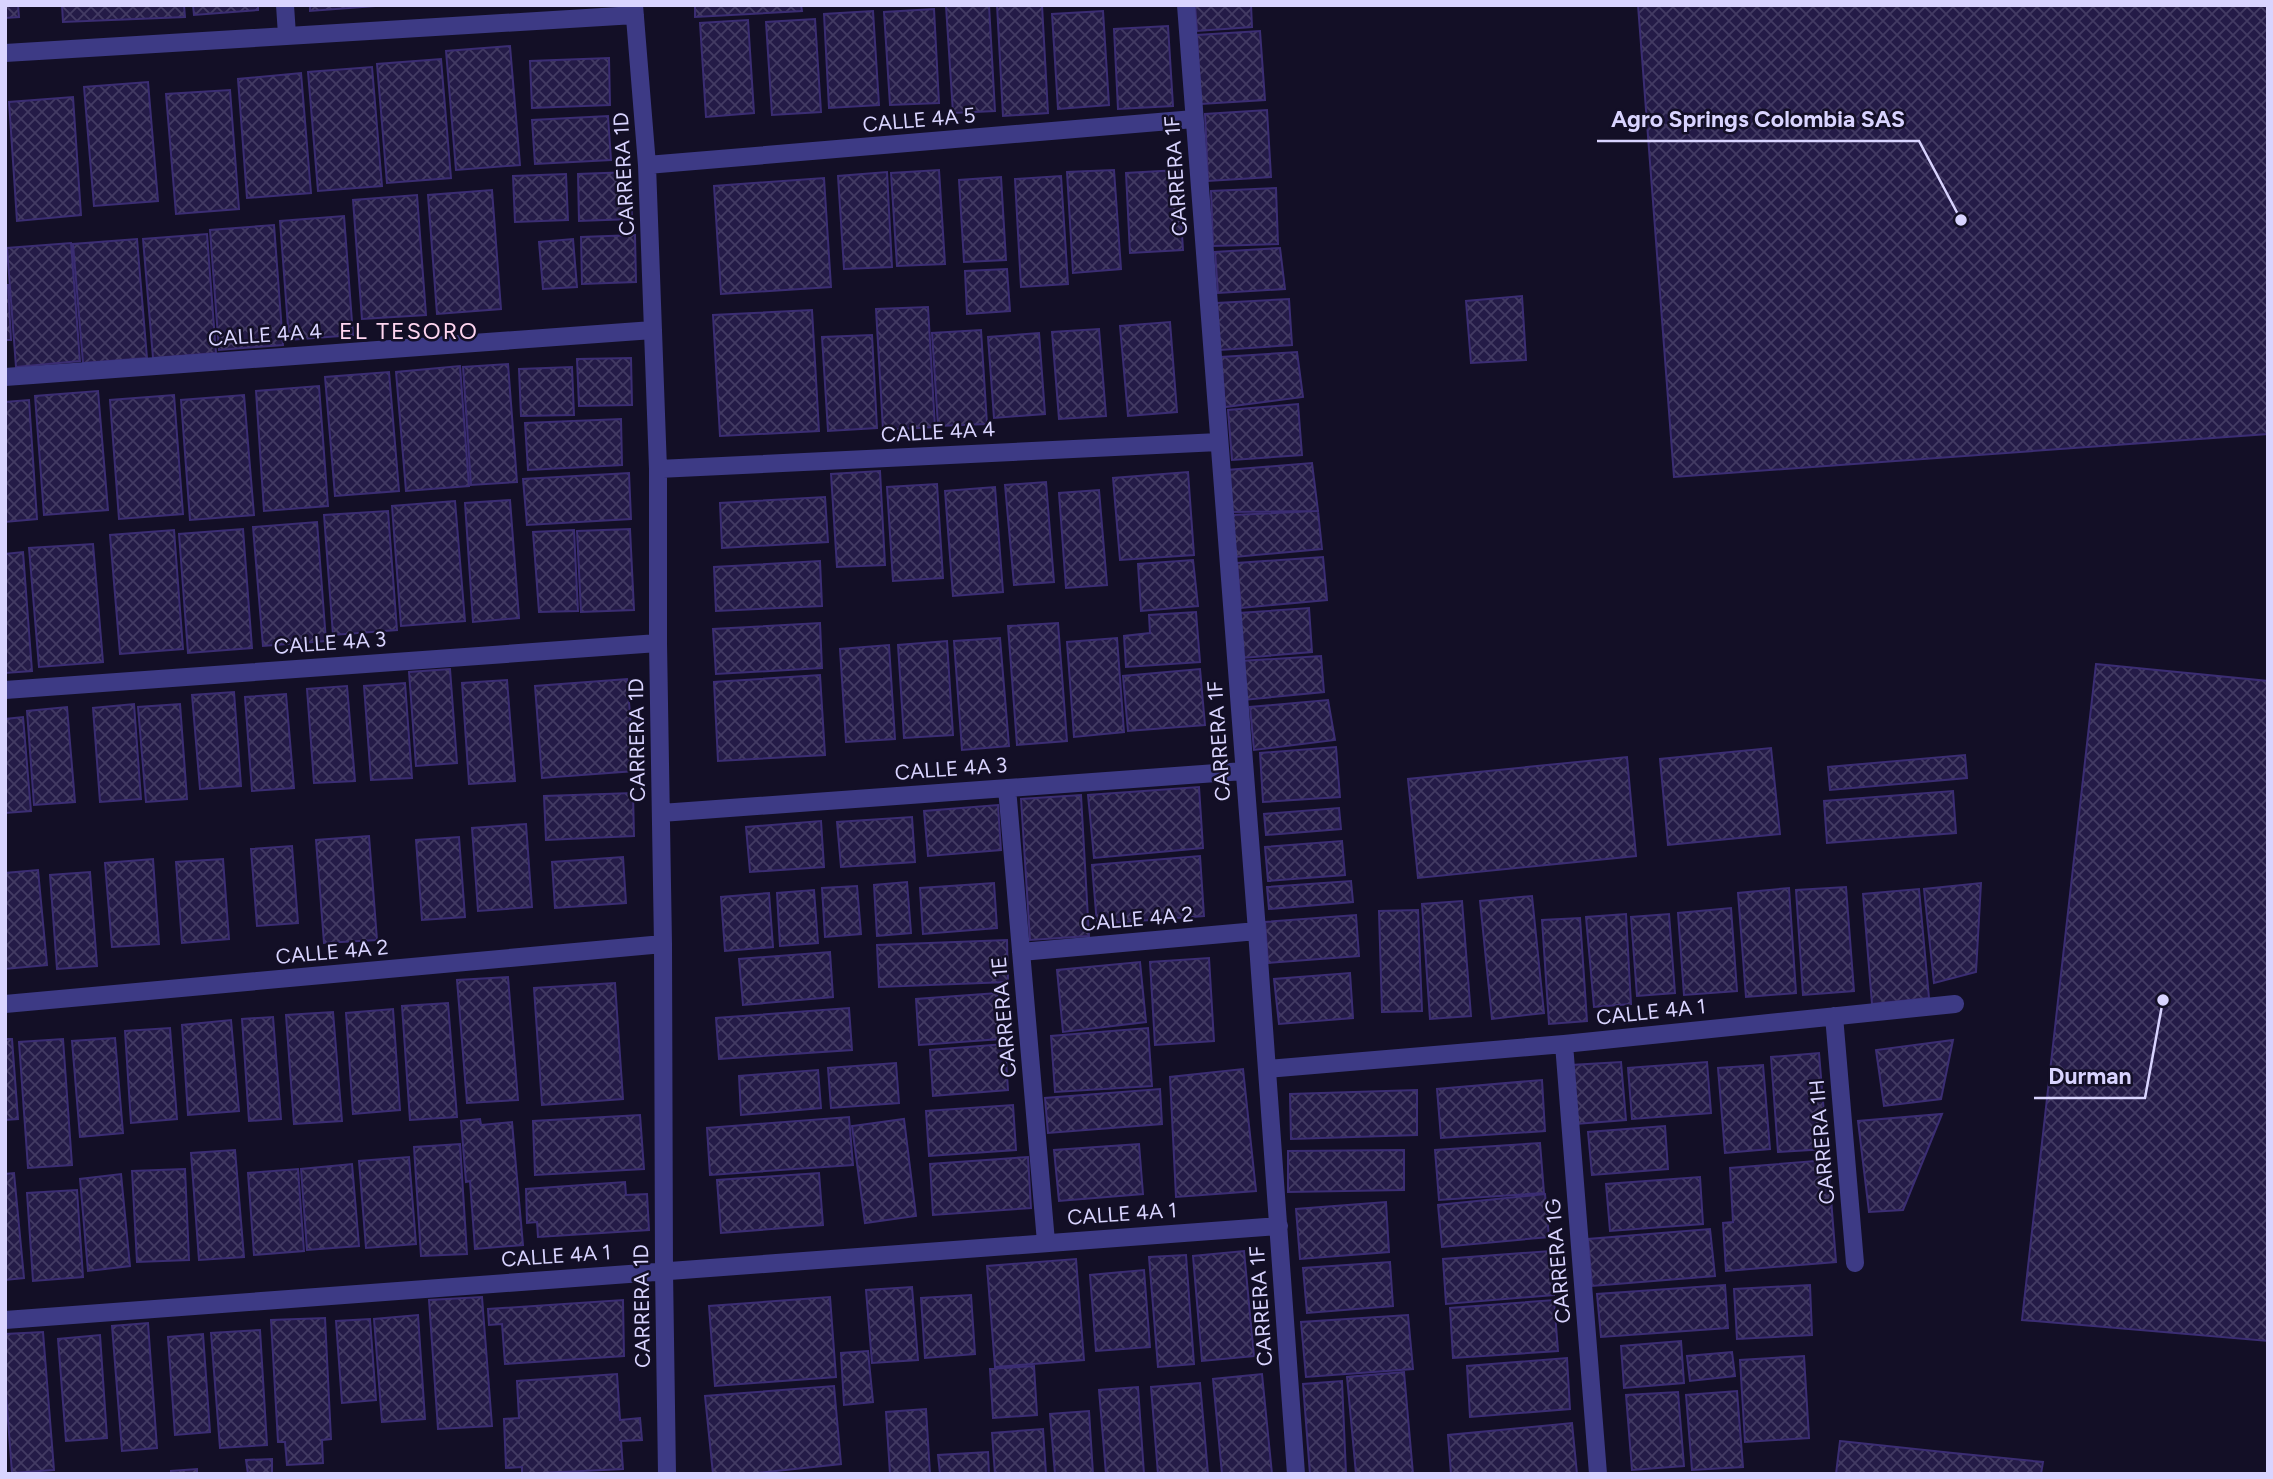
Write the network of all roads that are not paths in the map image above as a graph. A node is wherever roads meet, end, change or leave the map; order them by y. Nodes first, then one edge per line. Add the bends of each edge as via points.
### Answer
1 (285, 5) edge
2 (1186, 5) edge
3 (635, 10) edge
4 (287, 35) junction
5 (5, 53) edge
6 (1194, 119) junction
7 (648, 165) junction
8 (653, 330) junction
9 (5, 377) edge
10 (1219, 442) junction
11 (658, 468) junction
12 (658, 643) junction
13 (5, 690) edge
14 (1244, 771) junction
15 (1007, 788) junction
16 (660, 813) junction
17 (1257, 931) junction
18 (663, 944) junction
19 (1021, 952) junction
20 (5, 1004) edge
21 (1955, 1004) dead end
22 (1834, 1016) junction
23 (1563, 1044) junction
24 (1267, 1069) junction
25 (1279, 1226) junction
26 (1046, 1242) junction
27 (1855, 1263) dead end
28 (664, 1271) junction
29 (5, 1320) edge
30 (667, 1474) edge
31 (1296, 1474) edge
32 (1598, 1474) edge

1 - 4 street
2 - 6 street, CARRERA 1F
3 - 4 street
3 - 7 street, CARRERA 1D
4 - 5 street
6 - 7 street, CALLE 4A 5
6 - 10 street, CARRERA 1F
7 - 8 street, CARRERA 1D
8 - 9 street, CALLE 4A 4
8 - 11 street, CARRERA 1D
10 - 11 street, CALLE 4A 4
10 - 14 street, CARRERA 1F
11 - 12 street, CARRERA 1D
12 - 13 street, CALLE 4A 3
12 - 16 street, CARRERA 1D
14 - 15 street, CALLE 4A 3
14 - 17 street, CARRERA 1F
15 - 16 street, CALLE 4A 3
15 - 19 street, CARRERA 1E
16 - 18 street, CARRERA 1D
17 - 19 street, CALLE 4A 2
17 - 24 street, CARRERA 1F
18 - 20 street, CALLE 4A 2
18 - 28 street, CARRERA 1D
19 - 26 street, CARRERA 1E
21 - 22 street, CALLE 4A 1
22 - 23 street, CALLE 4A 1
22 - 27 street, CARRERA 1H
23 - 24 street, CALLE 4A 1
23 - 32 street, CARRERA 1G
24 - 25 street, CARRERA 1F
25 - 26 street, CALLE 4A 1
25 - 31 street, CARRERA 1F
26 - 28 street, CALLE 4A 1
28 - 29 street, CALLE 4A 1
28 - 30 street, CARRERA 1D

